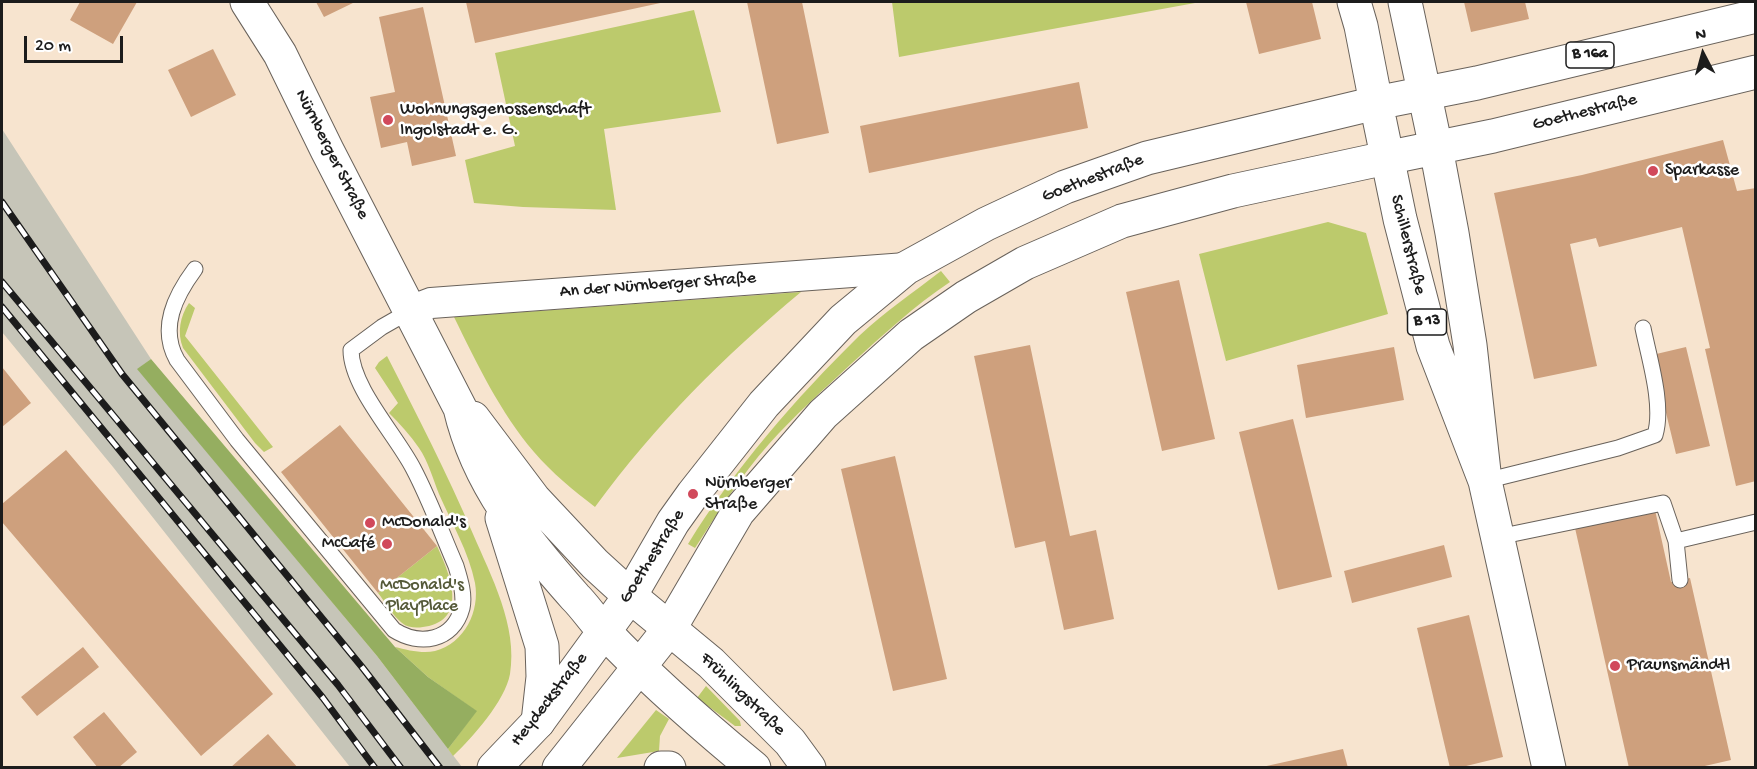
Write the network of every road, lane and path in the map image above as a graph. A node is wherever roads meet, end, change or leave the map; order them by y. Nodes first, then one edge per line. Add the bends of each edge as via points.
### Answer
1 (247, 2) edge
2 (1354, 2) edge
3 (1404, 2) edge
4 (1755, 16) edge
5 (1755, 72) edge
6 (1424, 93) junction
7 (1376, 103) junction
8 (1436, 148) junction
9 (1386, 158) junction
10 (906, 268) junction
11 (195, 269) dead end
12 (410, 310) junction
13 (1643, 328) dead end
14 (460, 408) junction
15 (1485, 481) junction
16 (495, 496) junction
17 (1755, 522) edge
18 (1497, 537) junction
19 (1676, 541) junction
20 (1680, 580) dead end
21 (630, 596) junction
22 (670, 628) junction
23 (604, 631) junction
24 (639, 666) junction
25 (538, 722) junction
26 (494, 768) edge
27 (558, 768) edge
28 (661, 768) edge
29 (669, 768) edge
30 (754, 768) edge
31 (808, 768) edge
32 (1549, 768) edge

1 - 12 main road, Nürnberger Straße via 280,54
2 - 7 main road, Schillerstraße
3 - 6 main road, Schillerstraße
4 - 6 main road, Goethestraße / B 16a
5 - 8 main road, Goethestraße
6 - 7 main road, Goethestraße
6 - 8 main road, Schillerstraße
7 - 9 main road, Schillerstraße / B 13
7 - 10 main road, Goethestraße via 1136,162 1065,187
8 - 9 main road, Goethestraße
8 - 15 main road, Schillerstraße / B 13 via 1470,345
9 - 15 main road, Schillerstraße / B 13 via 1433,346
9 - 22 main road, Goethestraße via 1233,191 1122,221 1025,263 966,297 911,335 823,414 738,512
10 - 12 street, An der Nürnberger Straße via 431,303
10 - 21 main road, Goethestraße via 843,320 764,404 673,522
11 - 12 lane via 177,298 168,334 177,360 237,440 393,630 419,640 436,638 457,620 462,594 456,566 413,468 351,361 351,350
12 - 14 main road, Nürnberger Straße
13 - 15 lane via 1655,391 1655,435
14 - 16 main road, Nürnberger Straße via 472,450
14 - 21 main road, Nürnberger Straße via 474,419 534,499
15 - 18 main road, Schillerstraße / B 13
16 - 23 main road, Nürnberger Straße
16 - 25 main road via 542,646
17 - 19 lane
18 - 19 lane via 1663,503
18 - 32 main road, Schillerstraße / B 13
19 - 20 lane
21 - 22 main road, Frühlingstraße
21 - 23 main road, Goethestraße
22 - 24 main road, Goethestraße
22 - 31 main road, Frühlingstraße via 760,711
23 - 24 main road, Nürnberger Straße
23 - 25 main road, Heydeckstraße
24 - 27 main road
24 - 30 main road
25 - 26 main road, Heydeckstraße
28 - 29 main road

